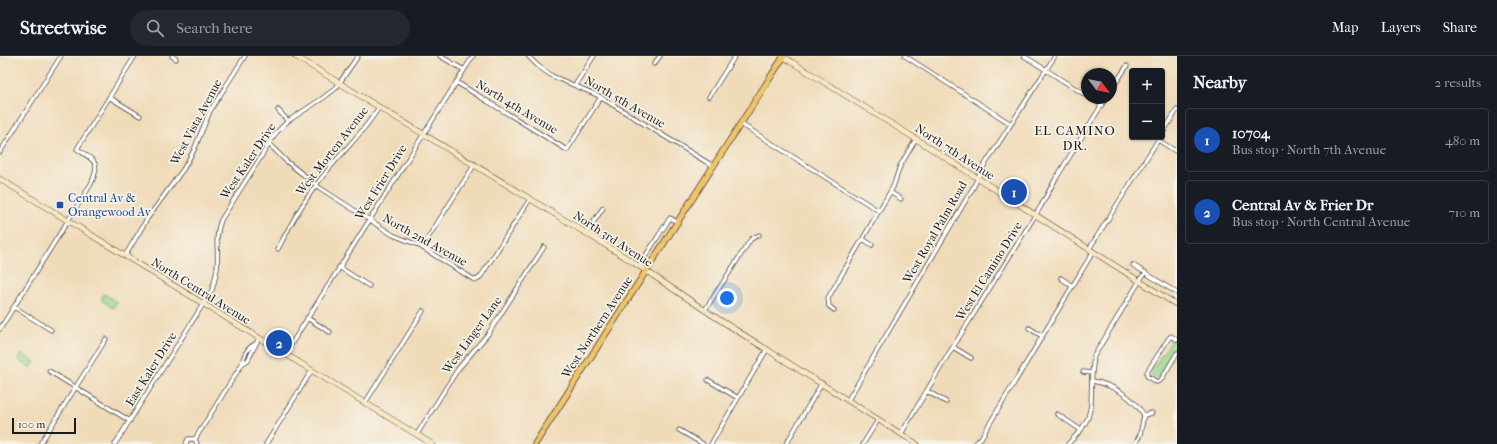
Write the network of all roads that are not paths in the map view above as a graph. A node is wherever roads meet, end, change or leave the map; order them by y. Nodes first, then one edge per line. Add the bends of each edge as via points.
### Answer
1 (61, 56) edge
2 (135, 56) edge
3 (172, 56) edge
4 (245, 56) edge
5 (296, 56) edge
6 (358, 56) edge
7 (440, 56) edge
8 (472, 56) edge
9 (594, 56) edge
10 (660, 56) edge
11 (735, 56) edge
12 (783, 56) edge
13 (905, 56) edge
14 (1024, 56) edge
15 (1055, 56) edge
16 (530, 57) edge
17 (176, 59) dead end
18 (654, 64) dead end
19 (1126, 66) dead end
20 (464, 70) junction
21 (1046, 70) junction
22 (1117, 80) edge
23 (340, 82) junction
24 (456, 82) junction
25 (575, 85) junction
26 (1081, 92) edge
27 (109, 97) junction
28 (601, 97) junction
29 (709, 97) dead end
30 (1101, 105) edge
31 (379, 107) junction
32 (278, 110) dead end
33 (1177, 110) edge
34 (140, 116) dead end
35 (288, 122) junction
36 (741, 124) junction
37 (1012, 124) junction
38 (1165, 129) edge
39 (424, 134) junction
40 (916, 139) junction
41 (1158, 140) edge
42 (1162, 140) edge
43 (269, 144) junction
44 (0, 152) edge
45 (1177, 152) edge
46 (475, 164) junction
47 (713, 166) junction
48 (0, 179) edge
49 (977, 179) junction
50 (316, 185) junction
51 (890, 192) junction
52 (530, 199) junction
53 (901, 199) dead end
54 (603, 208) dead end
55 (879, 211) junction
56 (1035, 215) junction
57 (369, 220) junction
58 (68, 222) junction
59 (677, 222) junction
60 (586, 233) junction
61 (759, 235) dead end
62 (863, 239) junction
63 (872, 245) dead end
64 (422, 247) junction
65 (544, 247) dead end
66 (278, 249) dead end
67 (1091, 251) junction
68 (125, 256) junction
69 (1133, 265) dead end
70 (639, 266) junction
71 (339, 268) junction
72 (646, 271) junction
73 (1145, 272) junction
74 (1061, 278) dead end
75 (1140, 281) junction
76 (369, 286) dead end
77 (1072, 286) junction
78 (1177, 293) edge
79 (203, 304) junction
80 (1177, 305) edge
81 (14, 307) junction
82 (706, 310) junction
83 (834, 310) dead end
84 (422, 311) dead end
85 (307, 318) junction
86 (1029, 328) dead end
87 (0, 329) edge
88 (51, 330) dead end
89 (330, 332) dead end
90 (1042, 336) junction
91 (259, 338) junction
92 (1176, 338) edge
93 (106, 339) dead end
94 (953, 347) junction
95 (767, 349) junction
96 (1177, 353) edge
97 (284, 354) junction
98 (971, 358) dead end
99 (312, 370) junction
100 (49, 371) dead end
101 (1083, 372) dead end
102 (1092, 373) junction
103 (708, 380) dead end
104 (1093, 381) junction
105 (822, 383) junction
106 (76, 387) junction
107 (927, 391) junction
108 (738, 398) junction
109 (848, 400) junction
110 (946, 402) dead end
111 (365, 403) junction
112 (1152, 413) dead end
113 (1057, 414) dead end
114 (1144, 415) junction
115 (130, 420) junction
116 (878, 420) junction
117 (679, 430) dead end
118 (1081, 430) junction
119 (417, 434) junction
120 (901, 434) junction
121 (195, 439) junction
122 (40, 444) edge
123 (115, 444) edge
124 (186, 444) edge
125 (197, 444) edge
126 (266, 444) edge
127 (432, 444) edge
128 (535, 444) edge
129 (703, 444) edge
130 (711, 444) edge
131 (786, 444) edge
132 (863, 444) edge
133 (917, 444) edge
134 (975, 444) edge
135 (1068, 444) edge
136 (1135, 444) edge

1 - 44 street
2 - 27 street
3 - 17 street
4 - 68 street, West Vista Avenue via 210,111 184,168 147,219
5 - 23 main road, North 3rd Avenue
6 - 23 street, West Kaler Drive
7 - 20 street
8 - 20 street, West Frier Drive
9 - 25 street
10 - 18 street
11 - 29 street
12 - 36 main road, West Northern Avenue
12 - 40 main road, North 7th Avenue
13 - 37 street
14 - 21 street
15 - 21 street, West Royal Palm Road
16 - 25 street, North 5th Avenue via 552,76
19 - 22 street
20 - 24 street, West Frier Drive
21 - 26 street
21 - 37 street, West Royal Palm Road
23 - 31 main road, North 3rd Avenue
23 - 35 street, West Kaler Drive via 324,98
24 - 28 street, North 4th Avenue via 567,150
24 - 39 street, West Frier Drive
25 - 28 street, North 5th Avenue
27 - 34 street
27 - 58 street via 77,149 92,158 96,172
28 - 47 street, North 5th Avenue
30 - 56 street, West El Camino Drive
31 - 39 main road, North 3rd Avenue
31 - 50 street, West Morten Avenue via 365,128
32 - 35 street
33 - 38 street
35 - 43 street, West Kaler Drive
36 - 47 main road, West Northern Avenue
36 - 55 street
37 - 49 street, West Royal Palm Road
39 - 46 main road, North 3rd Avenue
39 - 57 street, West Frier Drive
40 - 49 main road, North 7th Avenue
40 - 51 street via 900,166
41 - 67 street
42 - 45 street
43 - 50 street, North 2nd Avenue
43 - 79 street, West Kaler Drive via 221,220 216,234 217,268 214,283
46 - 52 main road, North 3rd Avenue
46 - 64 street
47 - 59 main road, West Northern Avenue
48 - 58 main road, North Central Avenue
49 - 56 main road, North 7th Avenue
49 - 109 street, West Royal Palm Road
50 - 57 street, North 2nd Avenue
50 - 66 street, West Morten Avenue via 295,216
51 - 53 street
51 - 55 street
52 - 60 main road, North 3rd Avenue
52 - 64 street, North 2nd Avenue via 478,280
54 - 60 street
55 - 62 street
56 - 67 main road, North 7th Avenue
56 - 94 street, West El Camino Drive
57 - 64 street, North 2nd Avenue via 393,235
57 - 71 street, West Frier Drive
58 - 68 main road, North Central Avenue
58 - 81 street
59 - 70 street, West Northern Avenue via 670,218
59 - 72 main road, West Northern Avenue
60 - 70 main road, North 3rd Avenue
61 - 82 street via 750,239
62 - 63 street
62 - 83 street via 828,298 829,306
65 - 119 street, West Linger Lane via 488,334 461,364
67 - 75 main road, North 7th Avenue
67 - 77 street
68 - 79 main road, North Central Avenue
69 - 73 street
70 - 72 main road, North 3rd Avenue
71 - 76 street
71 - 85 street, West Frier Drive
72 - 82 main road, North 3rd Avenue
72 - 128 main road, West Northern Avenue
73 - 75 street
73 - 78 street
74 - 77 street
75 - 80 main road, North 7th Avenue
75 - 102 street via 1094,356
77 - 90 street
79 - 91 main road, North Central Avenue
79 - 115 street, East Kaler Drive
81 - 87 street
81 - 88 street
82 - 95 main road, North 3rd Avenue
84 - 111 street
85 - 89 street
85 - 97 street, West Frier Drive
86 - 90 street
90 - 134 street
91 - 97 main road, North Central Avenue
91 - 121 street via 248,360 242,364
92 - 96 street via 1169,338 1147,372 1147,376 1157,382 1161,380
93 - 106 street
94 - 98 street
94 - 107 street, West El Camino Drive
95 - 105 main road, North 3rd Avenue
95 - 108 street
97 - 99 main road, North Central Avenue
99 - 111 main road, North Central Avenue
99 - 126 street
100 - 106 street
101 - 102 street
102 - 104 street
103 - 108 street
104 - 114 street via 1102,382 1116,389 1136,404
104 - 118 street via 1088,418
105 - 109 main road, North 3rd Avenue
105 - 131 street
106 - 115 street
106 - 122 street
107 - 110 street
107 - 120 street, West El Camino Drive
108 - 130 street
109 - 116 main road, North 3rd Avenue
111 - 119 main road, North Central Avenue
112 - 114 street
113 - 118 street
114 - 136 street via 1140,435
115 - 123 street, East Kaler Drive
116 - 120 main road, North 3rd Avenue
116 - 132 street
117 - 129 street
118 - 135 street
119 - 127 main road, North Central Avenue
120 - 133 main road, North 3rd Avenue
121 - 124 street via 188,439
121 - 125 street

